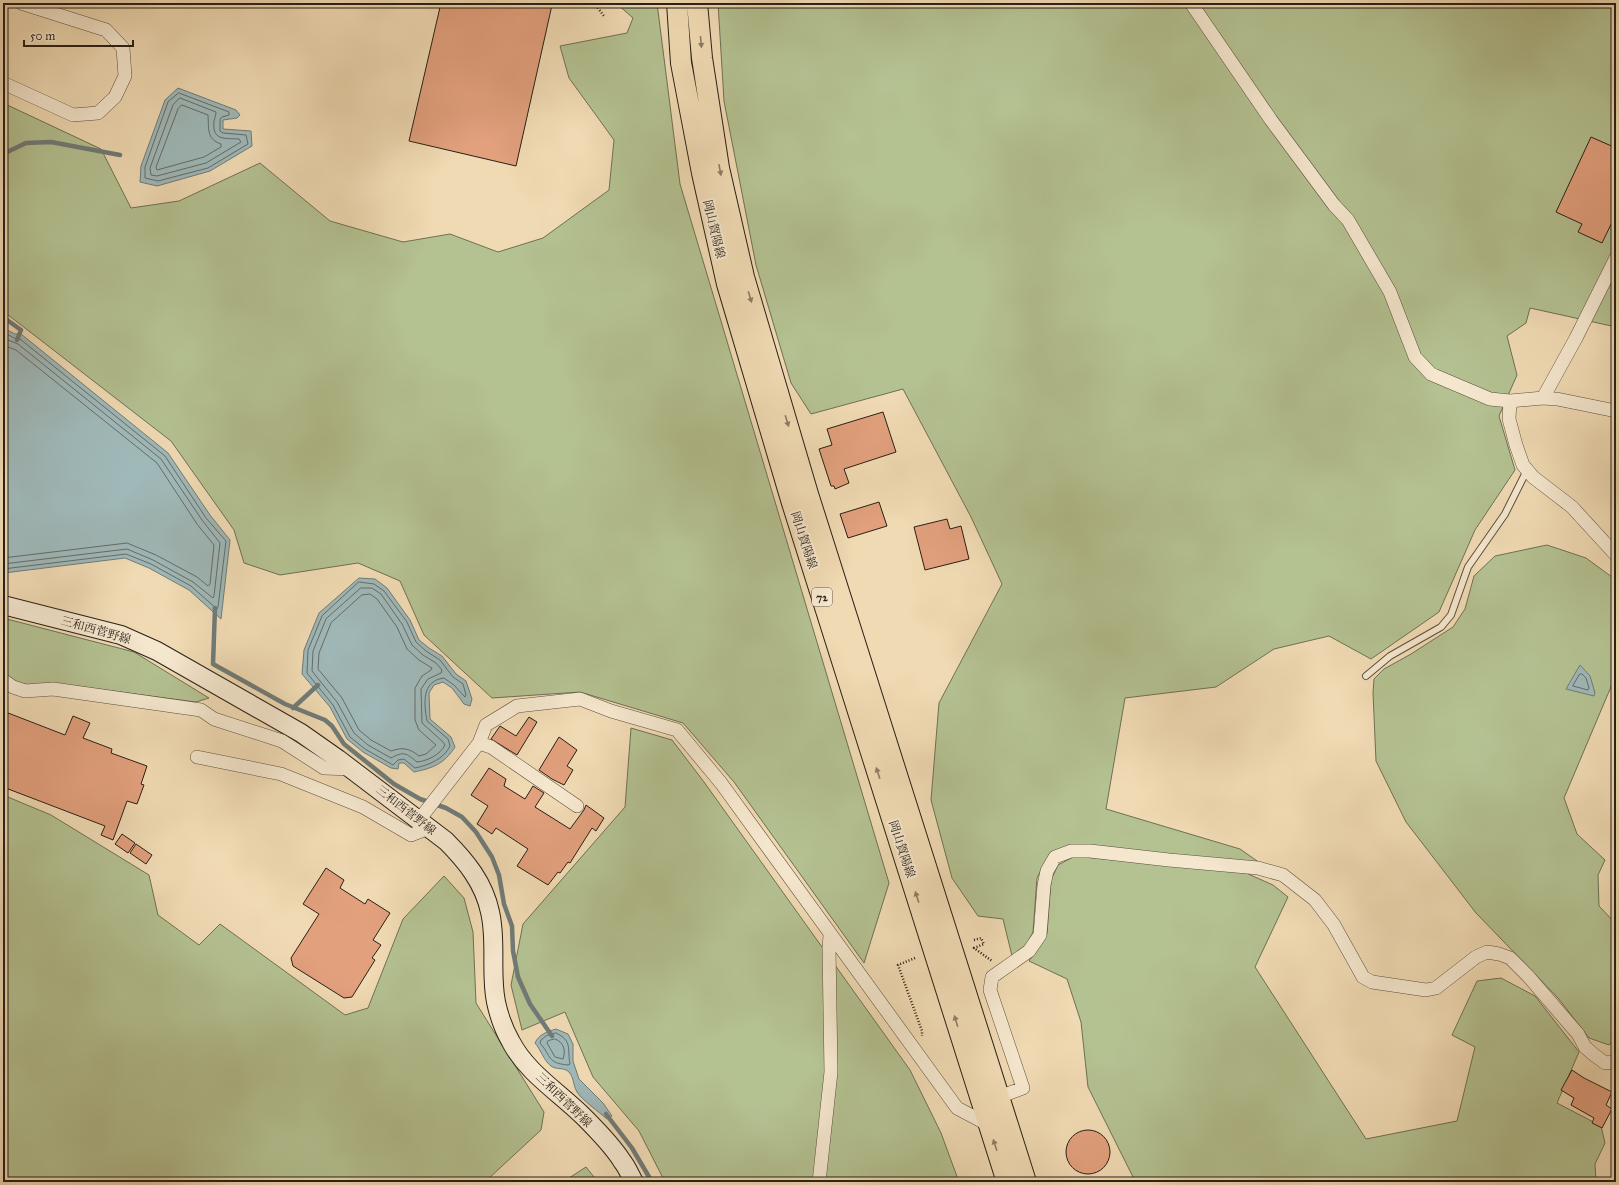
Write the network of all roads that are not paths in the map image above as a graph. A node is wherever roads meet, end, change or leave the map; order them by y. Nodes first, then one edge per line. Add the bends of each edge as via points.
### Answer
1 (21, 3) edge
2 (677, 3) edge
3 (697, 3) edge
4 (1191, 3) edge
5 (3, 83) edge
6 (1616, 258) edge
7 (1543, 398) junction
8 (1510, 401) junction
9 (1616, 411) edge
10 (1527, 470) junction
11 (1616, 555) edge
12 (3, 605) edge
13 (1366, 676) dead end
14 (3, 680) edge
15 (479, 743) junction
16 (197, 757) dead end
17 (352, 769) junction
18 (577, 806) dead end
19 (424, 824) junction
20 (830, 935) junction
21 (1616, 1062) edge
22 (999, 1098) junction
23 (989, 1125) junction
24 (634, 1182) edge
25 (819, 1182) edge
26 (1007, 1182) edge
27 (1026, 1182) edge

1 - 5 street via 106,30 123,48 125,76 115,97 98,112 74,115
23 -> 2 main road, 岡山賀陽線 / 72 via 792,503 727,284 681,63
3 -> 22 main road, 岡山賀陽線 / 72 via 702,58 719,168 744,278 808,494
4 - 8 street via 1271,120 1348,220 1390,292 1415,357 1431,374 1490,399
6 - 7 street
7 - 8 street
7 - 9 street
8 - 10 street via 1509,419 1516,445
10 - 11 street via 1572,507
10 - 13 lane via 1505,514 1468,567 1451,614 1442,627 1390,656
12 - 17 main road, 三和西菅野線 via 121,635 157,651 301,733
14 - 17 street via 25,691 53,689 201,710 214,719 282,741 324,768
15 - 18 street via 491,748
15 - 19 street via 433,802
15 - 20 street via 486,725 518,706 580,698 611,711 677,730 721,783
16 - 19 street via 280,774 363,807 411,835
17 - 19 main road, 三和西菅野線
19 - 24 main road, 三和西菅野線 via 461,857 475,874 484,892 490,912 496,1002 511,1043 526,1063 594,1128 622,1160
20 - 23 street via 957,1108
20 - 25 street via 831,1072
21 - 22 street via 1605,1063 1585,1047 1578,1034 1510,958 1487,952 1476,957 1436,988 1426,990 1372,982 1363,977 1334,925 1316,900 1283,875 1258,868 1071,851 1055,857 1047,871 1040,934 1028,951 992,977 990,990 1023,1088
22 - 27 main road, 岡山賀陽線 / 72
26 -> 23 main road, 岡山賀陽線 / 72

